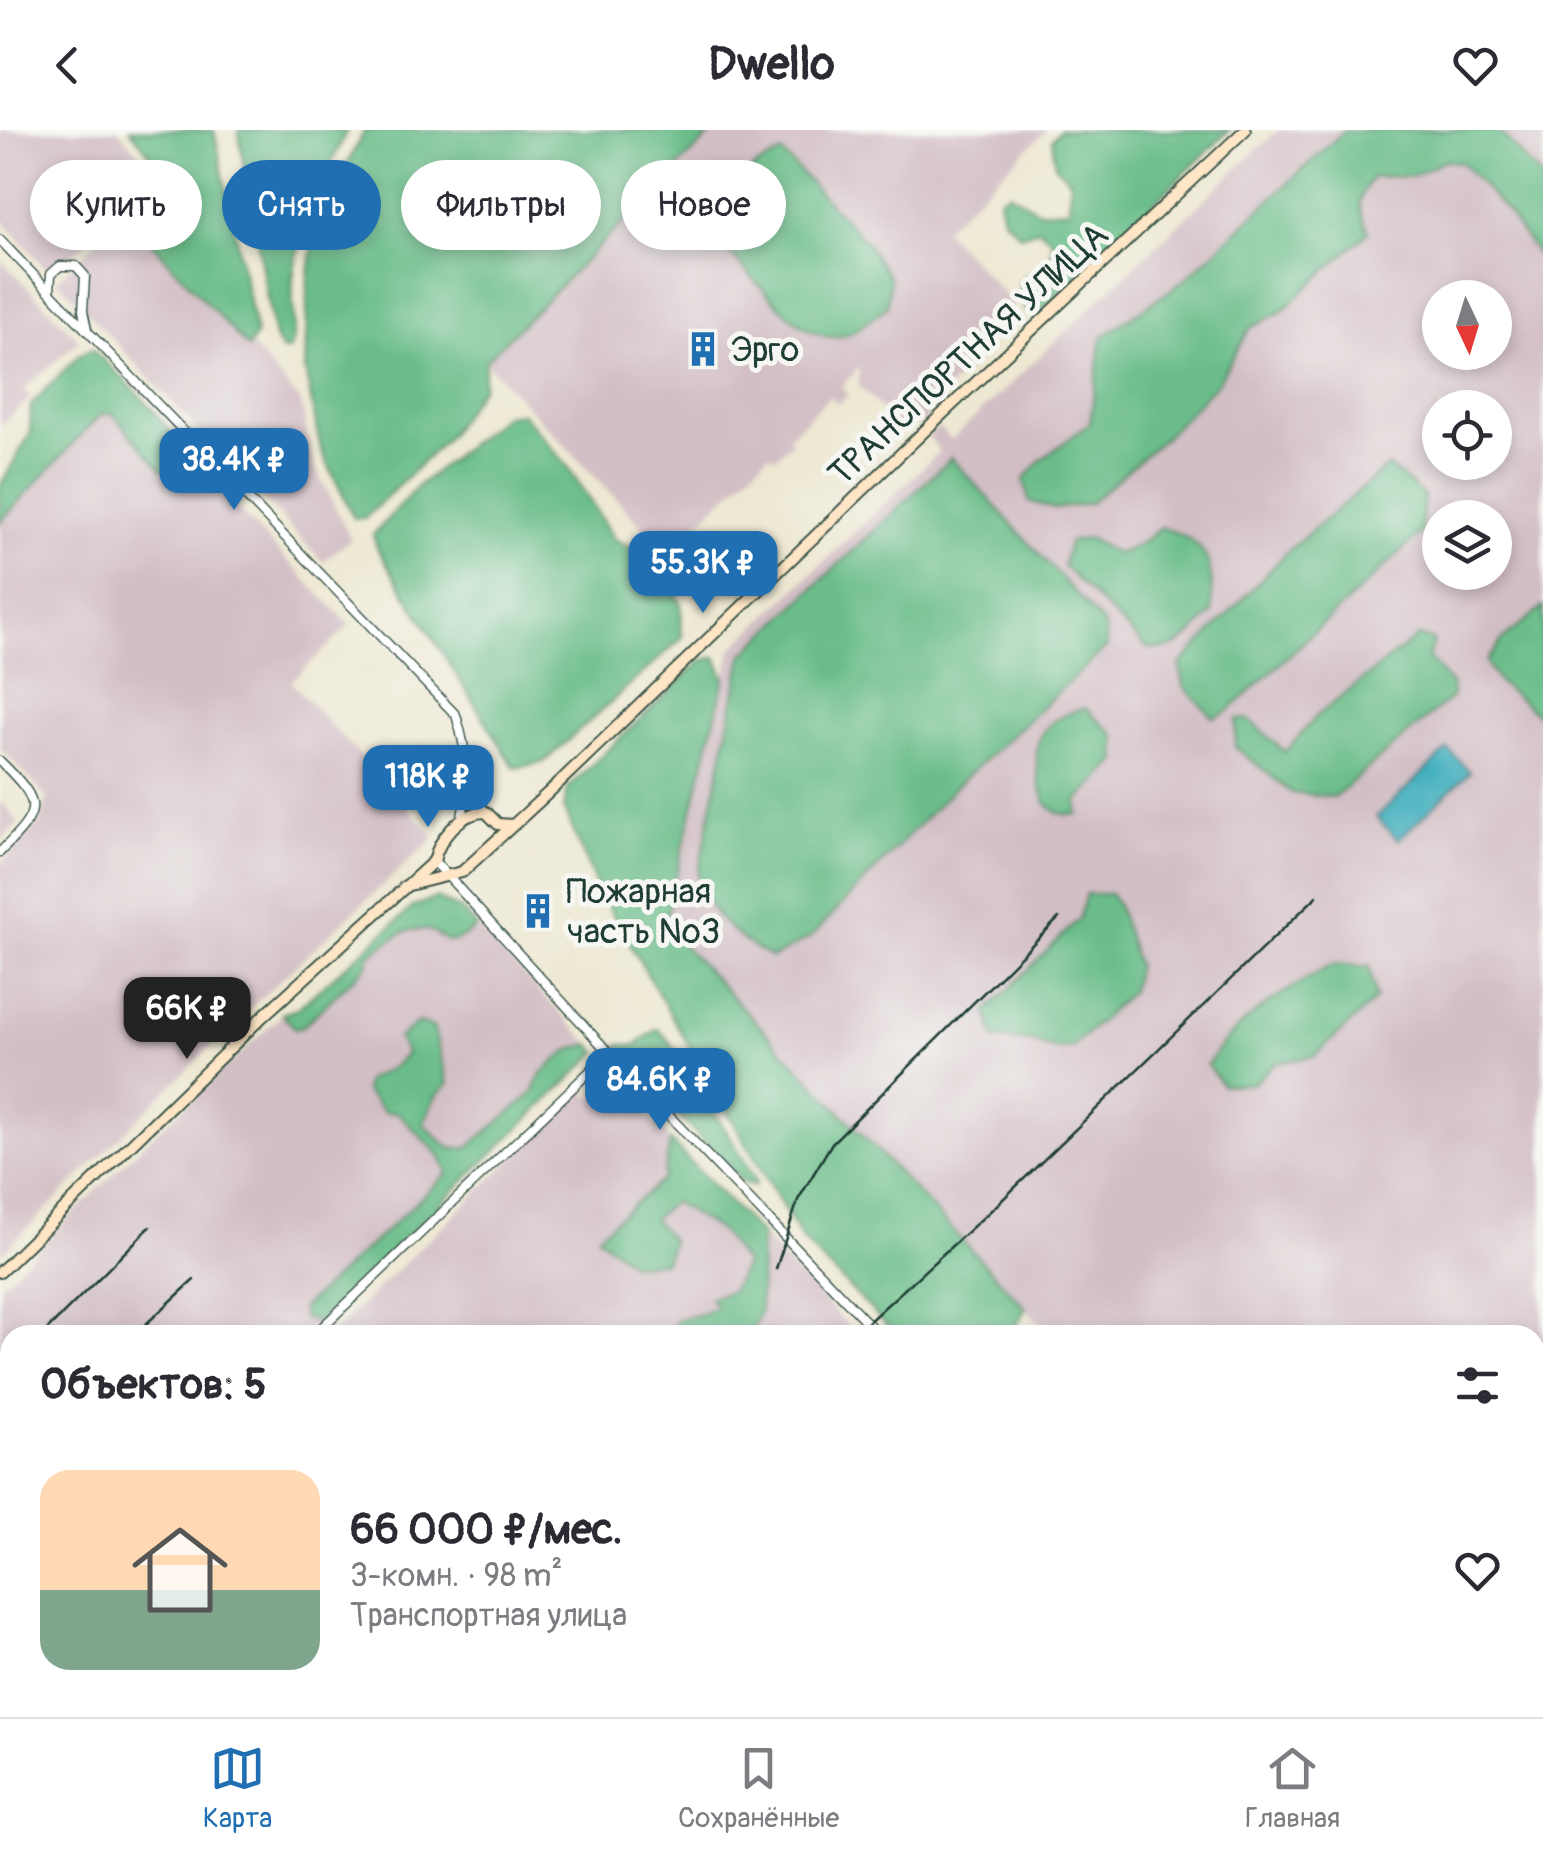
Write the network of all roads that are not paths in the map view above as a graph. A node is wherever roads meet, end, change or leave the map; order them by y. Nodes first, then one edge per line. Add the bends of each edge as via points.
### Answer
1 (1245, 130) edge
2 (0, 240) edge
3 (50, 292) junction
4 (88, 334) junction
5 (0, 760) edge
6 (468, 787) junction
7 (486, 812) junction
8 (462, 818) junction
9 (498, 824) junction
10 (513, 825) junction
11 (498, 839) junction
12 (0, 852) edge
13 (434, 861) junction
14 (462, 872) junction
15 (446, 875) junction
16 (405, 886) junction
17 (470, 903) junction
18 (609, 1052) junction
19 (0, 1272) edge
20 (324, 1325) edge
21 (869, 1325) edge

1 - 10 street, ТРАНСПОРТНАЯ УЛИЦА
2 - 3 street
3 - 4 street
3 - 4 street via 51,274 76,266 85,276
4 - 6 street via 456,715
5 - 12 street via 22,782 34,811
6 - 7 street
6 - 8 street
7 - 8 street
7 - 9 street
8 - 13 street
9 - 10 street
9 - 11 street
10 - 11 street, ТРАНСПОРТНАЯ УЛИЦА
11 - 14 street, ТРАНСПОРТНАЯ УЛИЦА
13 - 15 street
13 - 16 street
14 - 15 street
14 - 17 street
15 - 16 street
15 - 17 street
16 - 19 street
17 - 18 street
18 - 20 street
18 - 21 street

